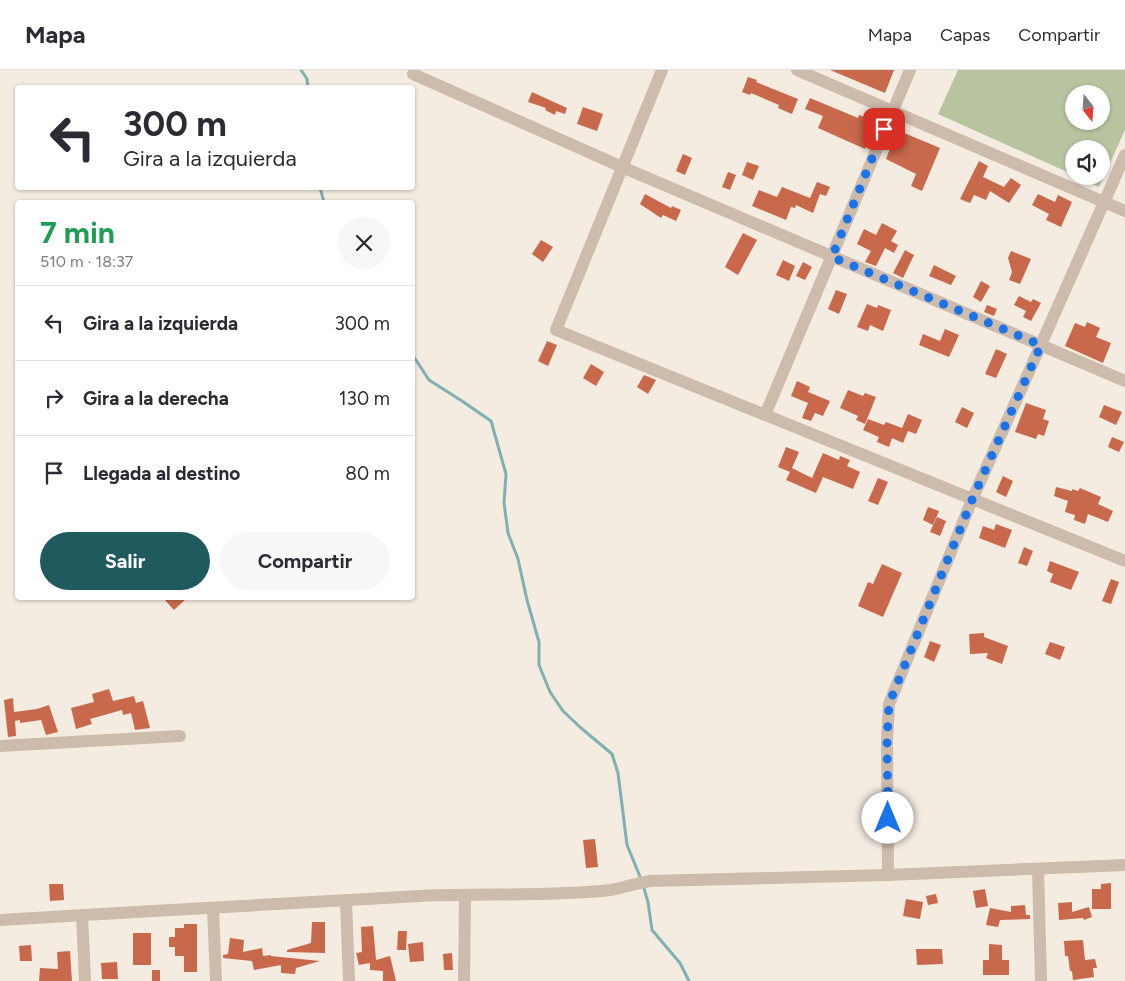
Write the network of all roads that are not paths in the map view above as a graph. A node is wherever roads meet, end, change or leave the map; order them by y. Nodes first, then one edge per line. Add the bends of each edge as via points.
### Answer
1 (662, 70) edge
2 (797, 70) edge
3 (910, 70) edge
4 (413, 74) dead end
5 (892, 111) junction
6 (1125, 155) edge
7 (622, 166) junction
8 (1104, 202) junction
9 (1125, 211) edge
10 (832, 257) junction
11 (1041, 345) junction
12 (1125, 381) edge
13 (765, 416) junction
14 (972, 500) junction
15 (1125, 561) edge
16 (180, 736) dead end
17 (0, 746) edge
18 (1125, 865) edge
19 (1038, 869) junction
20 (888, 876) junction
21 (465, 896) junction
22 (346, 901) junction
23 (214, 908) junction
24 (82, 915) junction
25 (0, 920) edge
26 (86, 981) edge
27 (216, 981) edge
28 (349, 981) edge
29 (464, 981) edge
30 (1042, 981) edge

1 - 7 street
2 - 5 street
3 - 5 street
4 - 7 street
5 - 8 street
5 - 10 street
6 - 8 street
7 - 10 street
7 - 13 street via 556,330
8 - 9 street
8 - 11 street
10 - 11 street
10 - 13 street
11 - 12 street
11 - 14 street
13 - 14 street
14 - 15 street
14 - 20 street via 889,704
16 - 17 street
18 - 19 street
19 - 20 street
19 - 30 street
20 - 21 street via 650,882 574,893
21 - 22 street
21 - 29 street
22 - 23 street
22 - 28 street
23 - 24 street
23 - 27 street
24 - 25 street
24 - 26 street

